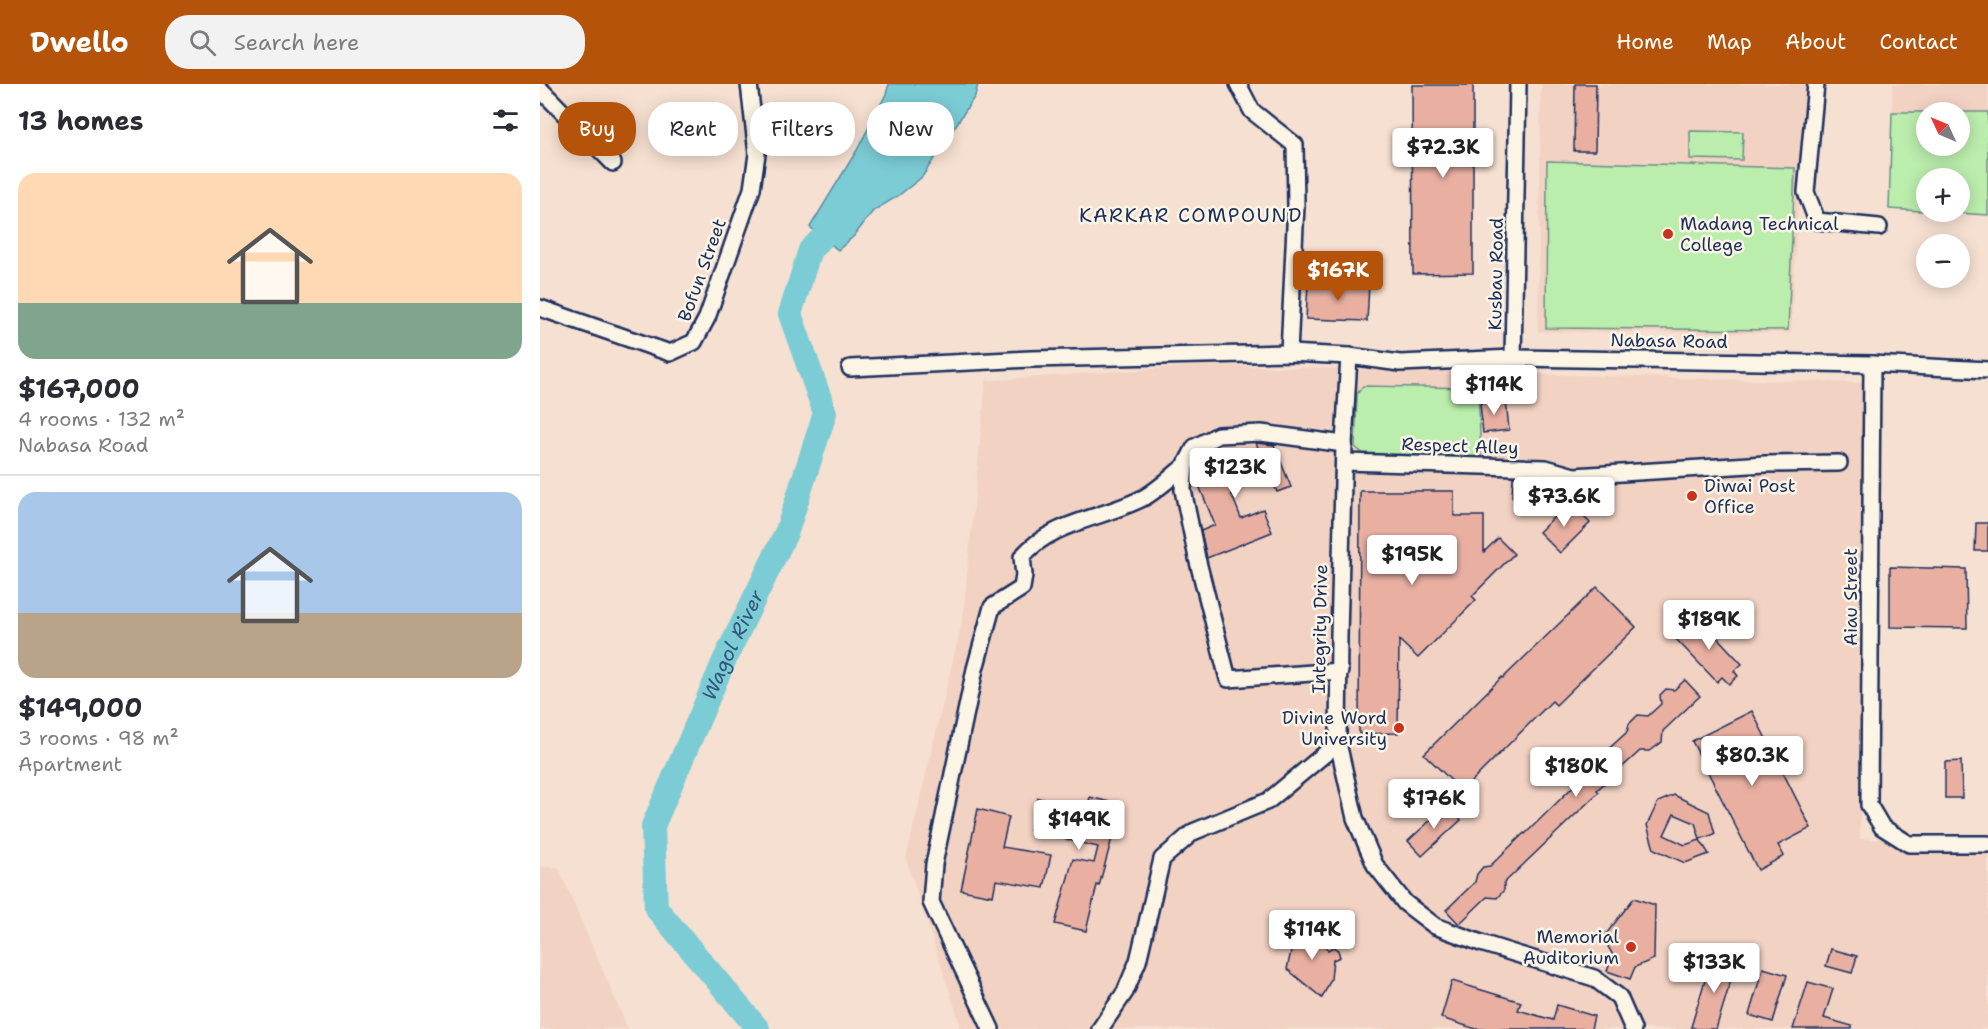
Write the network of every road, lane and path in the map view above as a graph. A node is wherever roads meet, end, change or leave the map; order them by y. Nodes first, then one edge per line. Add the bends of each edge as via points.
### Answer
1 (749, 84) edge
2 (1239, 84) edge
3 (1518, 84) edge
4 (1816, 84) edge
5 (540, 89) edge
6 (613, 163) dead end
7 (1879, 227) dead end
8 (540, 308) edge
9 (1289, 353) junction
10 (1349, 356) junction
11 (1513, 358) junction
12 (1872, 364) junction
13 (850, 368) dead end
14 (1988, 370) edge
15 (1344, 444) junction
16 (1344, 462) junction
17 (1839, 463) dead end
18 (1185, 466) junction
19 (1340, 671) junction
20 (1338, 742) junction
21 (1988, 844) edge
22 (991, 1029) edge
23 (1100, 1029) edge
24 (1633, 1029) edge

1 - 8 street, Bofun Street via 757,154 752,189 707,318 694,342 670,353
2 - 9 street via 1252,111 1295,145
3 - 11 street, Kusbau Road
4 - 7 street via 1806,192 1817,221
5 - 6 street
9 - 10 street, Nabasa Road
9 - 13 street, Nabasa Road
10 - 11 street, Nabasa Road via 1400,363
10 - 15 street, Integrity Drive
11 - 12 street, Nabasa Road
12 - 14 street, Nabasa Road
12 - 21 street, Aiau Street via 1869,805 1882,827 1909,843
15 - 16 street, Integrity Drive
15 - 18 street via 1261,434 1218,435 1195,447
16 - 17 street, Respect Alley via 1546,468 1574,476
16 - 19 street, Integrity Drive
18 - 19 street via 1184,490 1190,524 1228,679
18 - 22 street via 1147,496 1074,522 1030,547 1022,557 1022,588 992,607 934,864 931,903
19 - 20 street, Integrity Drive
20 - 23 street via 1268,801 1193,832 1162,859 1138,961 1125,992
20 - 24 street, Integrity Drive via 1359,827 1375,865 1405,903 1435,926 1594,978 1619,997

